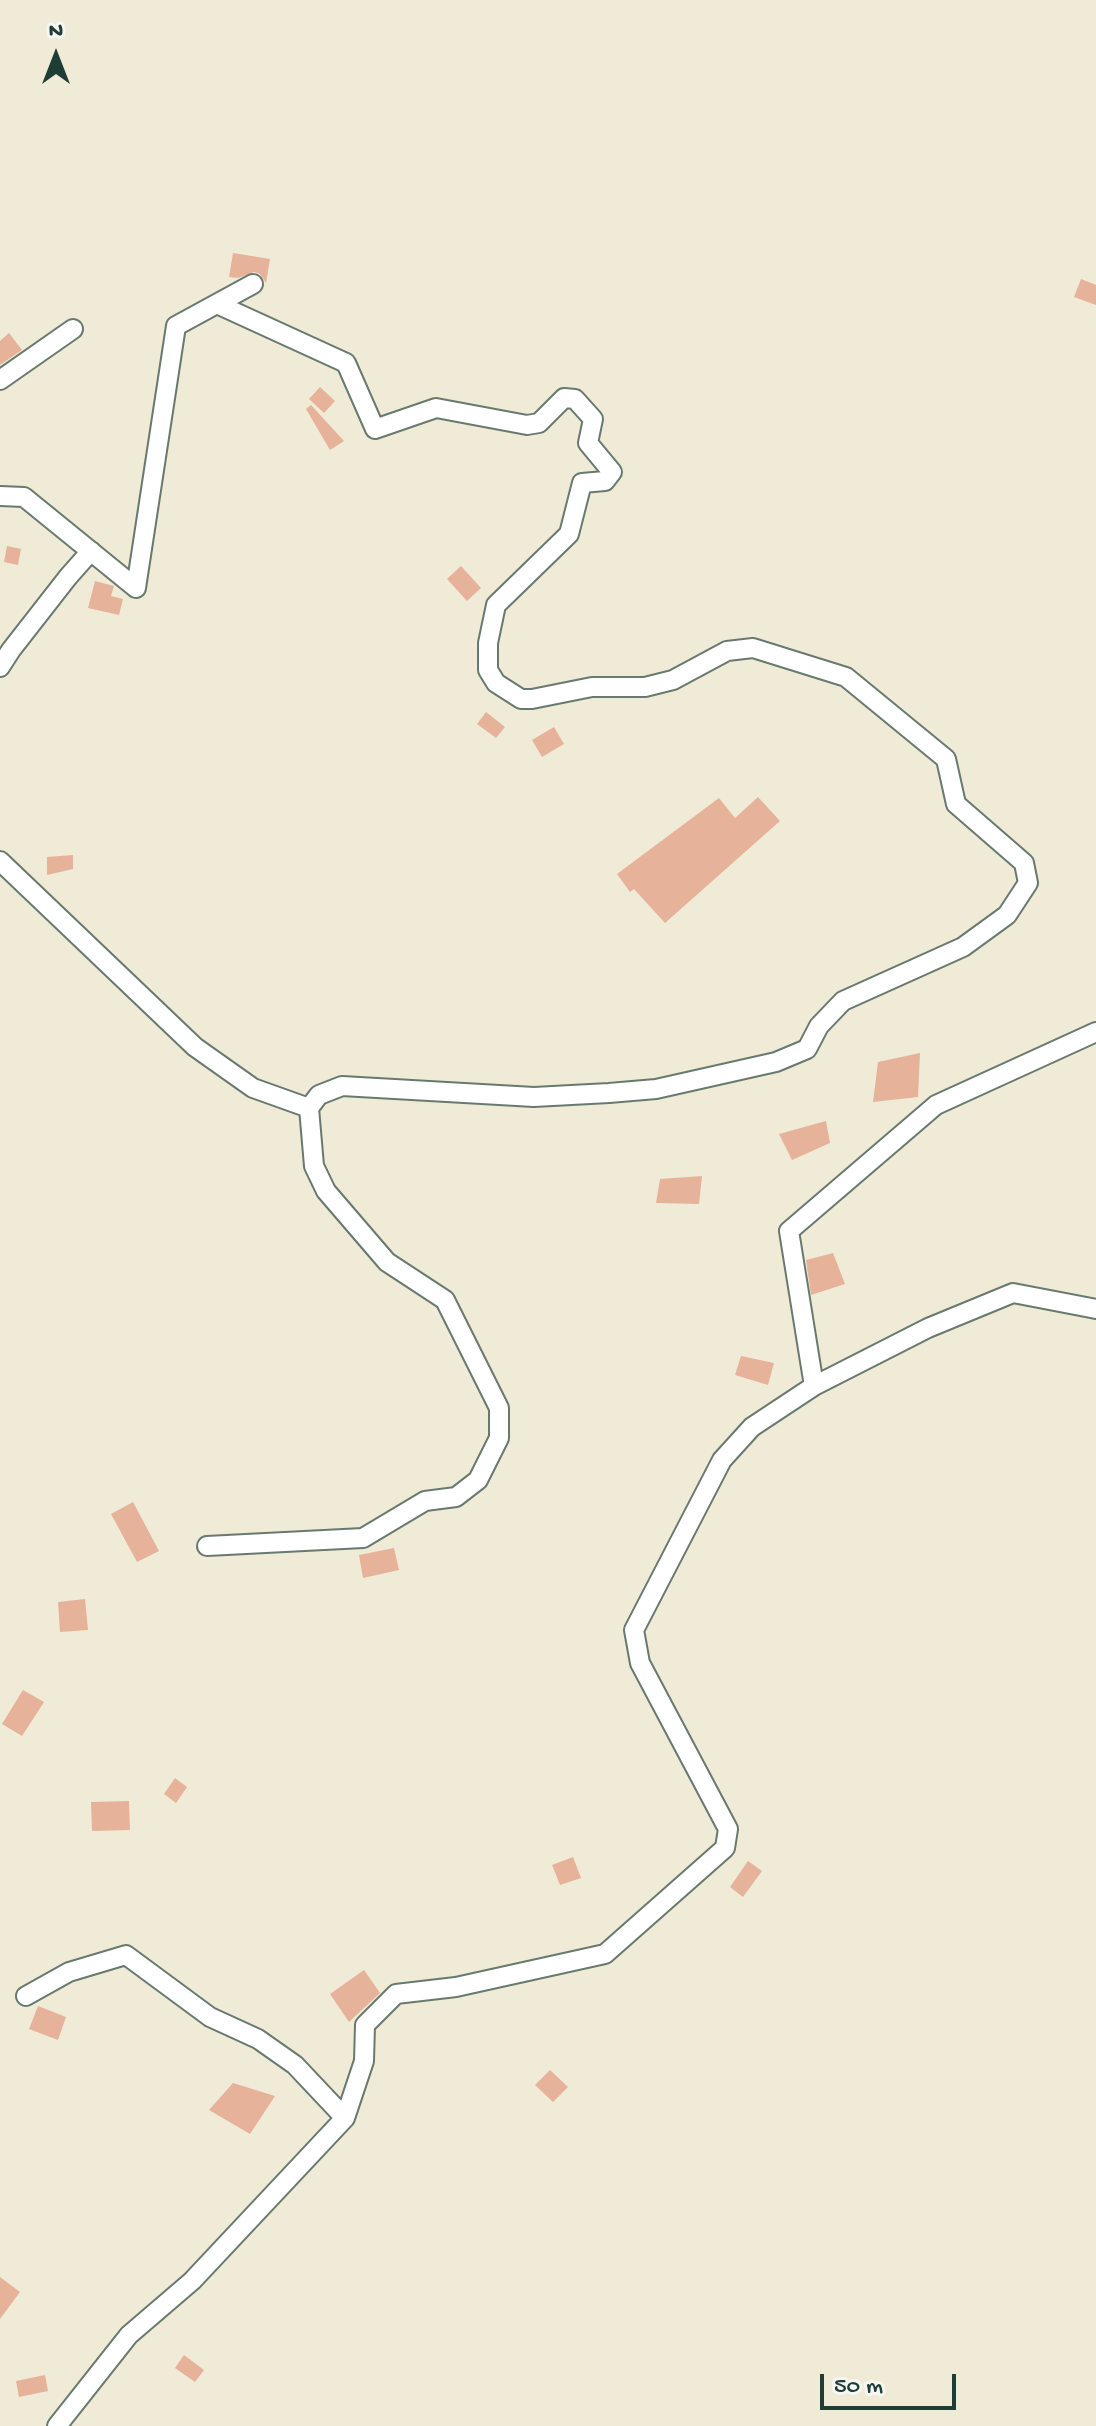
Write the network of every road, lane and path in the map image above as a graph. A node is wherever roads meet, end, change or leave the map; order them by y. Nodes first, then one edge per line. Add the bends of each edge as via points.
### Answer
1 (253, 284) dead end
2 (217, 304) junction
3 (73, 329) dead end
4 (0, 380) edge
5 (0, 496) edge
6 (91, 551) junction
7 (0, 667) edge
8 (0, 861) edge
9 (1096, 1032) edge
10 (309, 1108) junction
11 (1096, 1309) edge
12 (814, 1386) junction
13 (207, 1546) dead end
14 (26, 1996) dead end
15 (345, 2118) junction
16 (57, 2426) edge

1 - 2 street
2 - 6 street via 176,326 136,588
2 - 10 street via 346,363 375,429 436,408 527,425 539,423 564,398 575,399 593,419 588,443 612,472 605,481 582,483 569,534 496,605 488,643 488,670 496,683 521,699 592,687 645,687 673,680 727,651 753,648 846,677 946,759 956,804 1024,863 1028,883 1007,915 963,947 843,1001 819,1026 807,1049 776,1062 656,1089 609,1093 534,1097 342,1086 319,1095
3 - 4 street
5 - 6 street via 24,497
6 - 7 street
8 - 10 street via 195,1047 253,1088
9 - 12 street via 936,1105 789,1231
10 - 13 street via 314,1166 326,1191 387,1262 445,1300 499,1408 499,1438 478,1480 456,1497 425,1501 363,1538
11 - 12 street via 1013,1293 928,1328
12 - 15 street via 752,1427 722,1460 634,1630 640,1663 728,1829 725,1848 605,1954 456,1987 396,1994 365,2025 364,2061
14 - 15 street via 69,1972 126,1955 210,2017 258,2039 295,2065
15 - 16 street via 192,2281 129,2335

